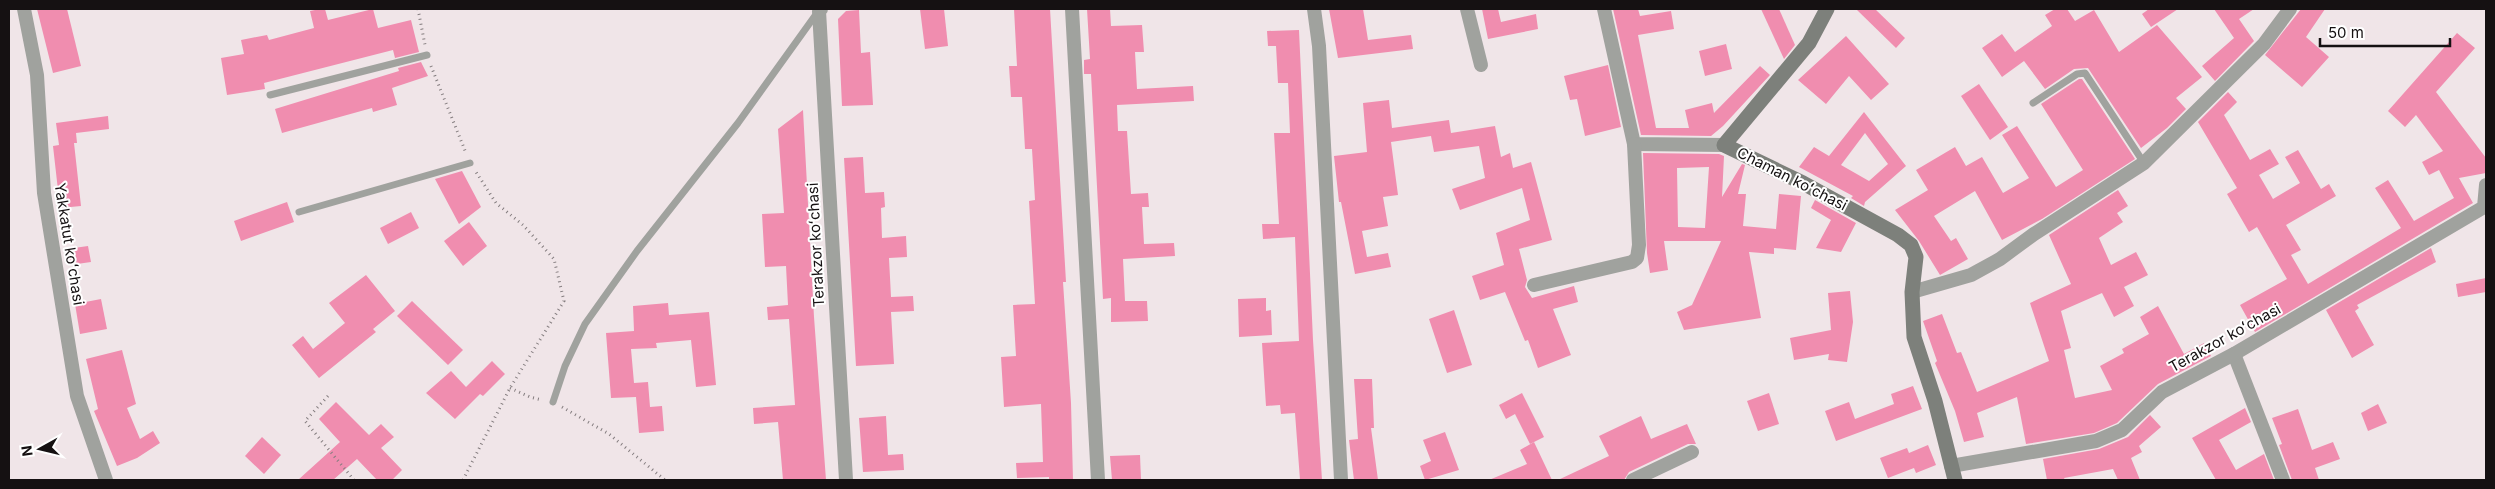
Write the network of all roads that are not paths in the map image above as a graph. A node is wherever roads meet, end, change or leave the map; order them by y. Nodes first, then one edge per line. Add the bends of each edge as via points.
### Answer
1 (24, 9) edge
2 (1072, 9) edge
3 (1314, 9) edge
4 (1467, 9) edge
5 (1604, 9) edge
6 (1827, 9) edge
7 (2290, 9) edge
8 (820, 10) edge
9 (427, 55) road end
10 (1481, 64) dead end
11 (270, 95) dead end
12 (2034, 102) dead end
13 (1634, 144) junction
14 (1724, 145) junction
15 (470, 163) road end
16 (2144, 163) junction
17 (2486, 185) edge
18 (2485, 210) edge
19 (299, 212) dead end
20 (1534, 285) dead end
21 (1912, 292) junction
22 (2234, 354) junction
23 (553, 402) road end
24 (1692, 452) dead end
25 (1953, 473) edge
26 (106, 480) edge
27 (846, 480) edge
28 (1098, 480) edge
29 (1341, 480) edge
30 (1633, 480) edge
31 (2284, 480) edge

1 - 26 street, Yakkatut koʻchasi via 37,75 44,193 77,396
2 - 28 street
3 - 29 street via 1319,46
4 - 10 street
5 - 13 street
6 - 14 street via 1809,43
7 - 16 street via 2264,44
8 - 23 lane via 585,324 565,366
8 - 27 street, Terakzor koʻchasi
9 - 11 lane
12 - 16 lane via 2078,74 2086,73
13 - 14 street, Chaman koʻchasi
13 - 20 street via 1637,258 1632,262
14 - 21 street, Chaman koʻchasi via 1803,183 1898,235 1911,246 1916,257
15 - 19 lane
16 - 21 street via 2000,259 1971,274
17 - 18 street, Terakzor koʻchasi
18 - 22 street, Terakzor koʻchasi
21 - 25 street, Chaman koʻchasi via 1914,337 1935,401
22 - 25 street, Terakzor koʻchasi via 2162,392 2122,430 2096,441
22 - 31 street
24 - 30 street

